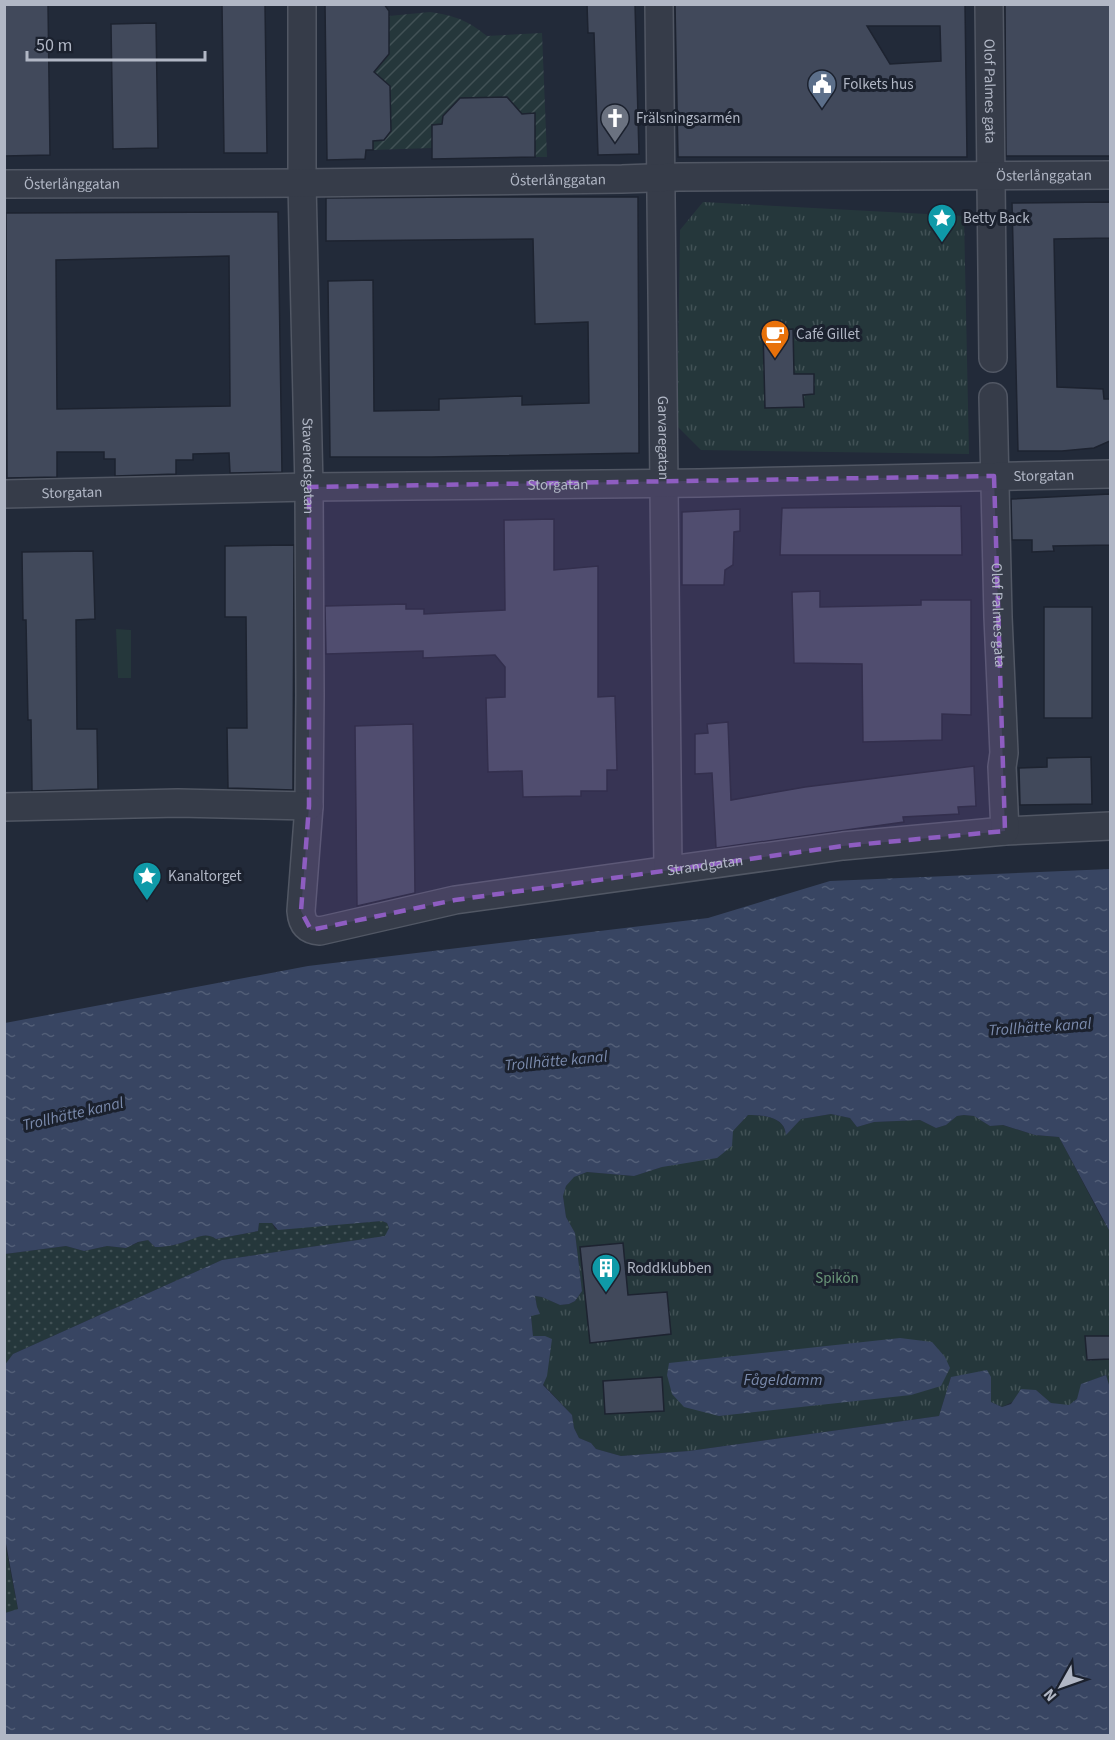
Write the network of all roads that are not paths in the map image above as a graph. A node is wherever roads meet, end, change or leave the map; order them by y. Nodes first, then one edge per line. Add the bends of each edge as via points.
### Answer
1 (302, 4) edge
2 (659, 4) edge
3 (989, 4) edge
4 (990, 175) junction
5 (1110, 175) edge
6 (662, 178) junction
7 (4, 183) edge
8 (302, 183) junction
9 (993, 358) dead end
10 (993, 397) dead end
11 (1110, 474) edge
12 (994, 476) junction
13 (664, 483) junction
14 (309, 487) junction
15 (4, 494) edge
16 (309, 806) junction
17 (4, 807) edge
18 (1110, 826) edge
19 (1005, 831) junction
20 (668, 870) junction
21 (304, 925) joint

1 - 8 street, Staveredsgatan
2 - 6 street, Garvaregatan
3 - 4 street, Olof Palmes gata
4 - 5 street, Österlånggatan
4 - 6 street, Österlånggatan
4 - 9 street, Olof Palmes gata
6 - 8 street, Österlånggatan
6 - 13 street, Garvaregatan
7 - 8 street, Österlånggatan
8 - 14 street, Staveredsgatan
10 - 12 street, Olof Palmes gata
11 - 12 street, Storgatan
12 - 13 street, Storgatan
12 - 19 street, Olof Palmes gata
13 - 14 street, Storgatan
13 - 20 street, Garvaregatan
14 - 15 street, Storgatan
14 - 16 street, Staveredsgatan
16 - 17 street via 168,803
16 - 21 street, Staveredsgatan via 301,911
18 - 19 street, Strandgatan
19 - 20 street, Strandgatan via 843,846
20 - 21 street, Strandgatan via 455,900 320,932

